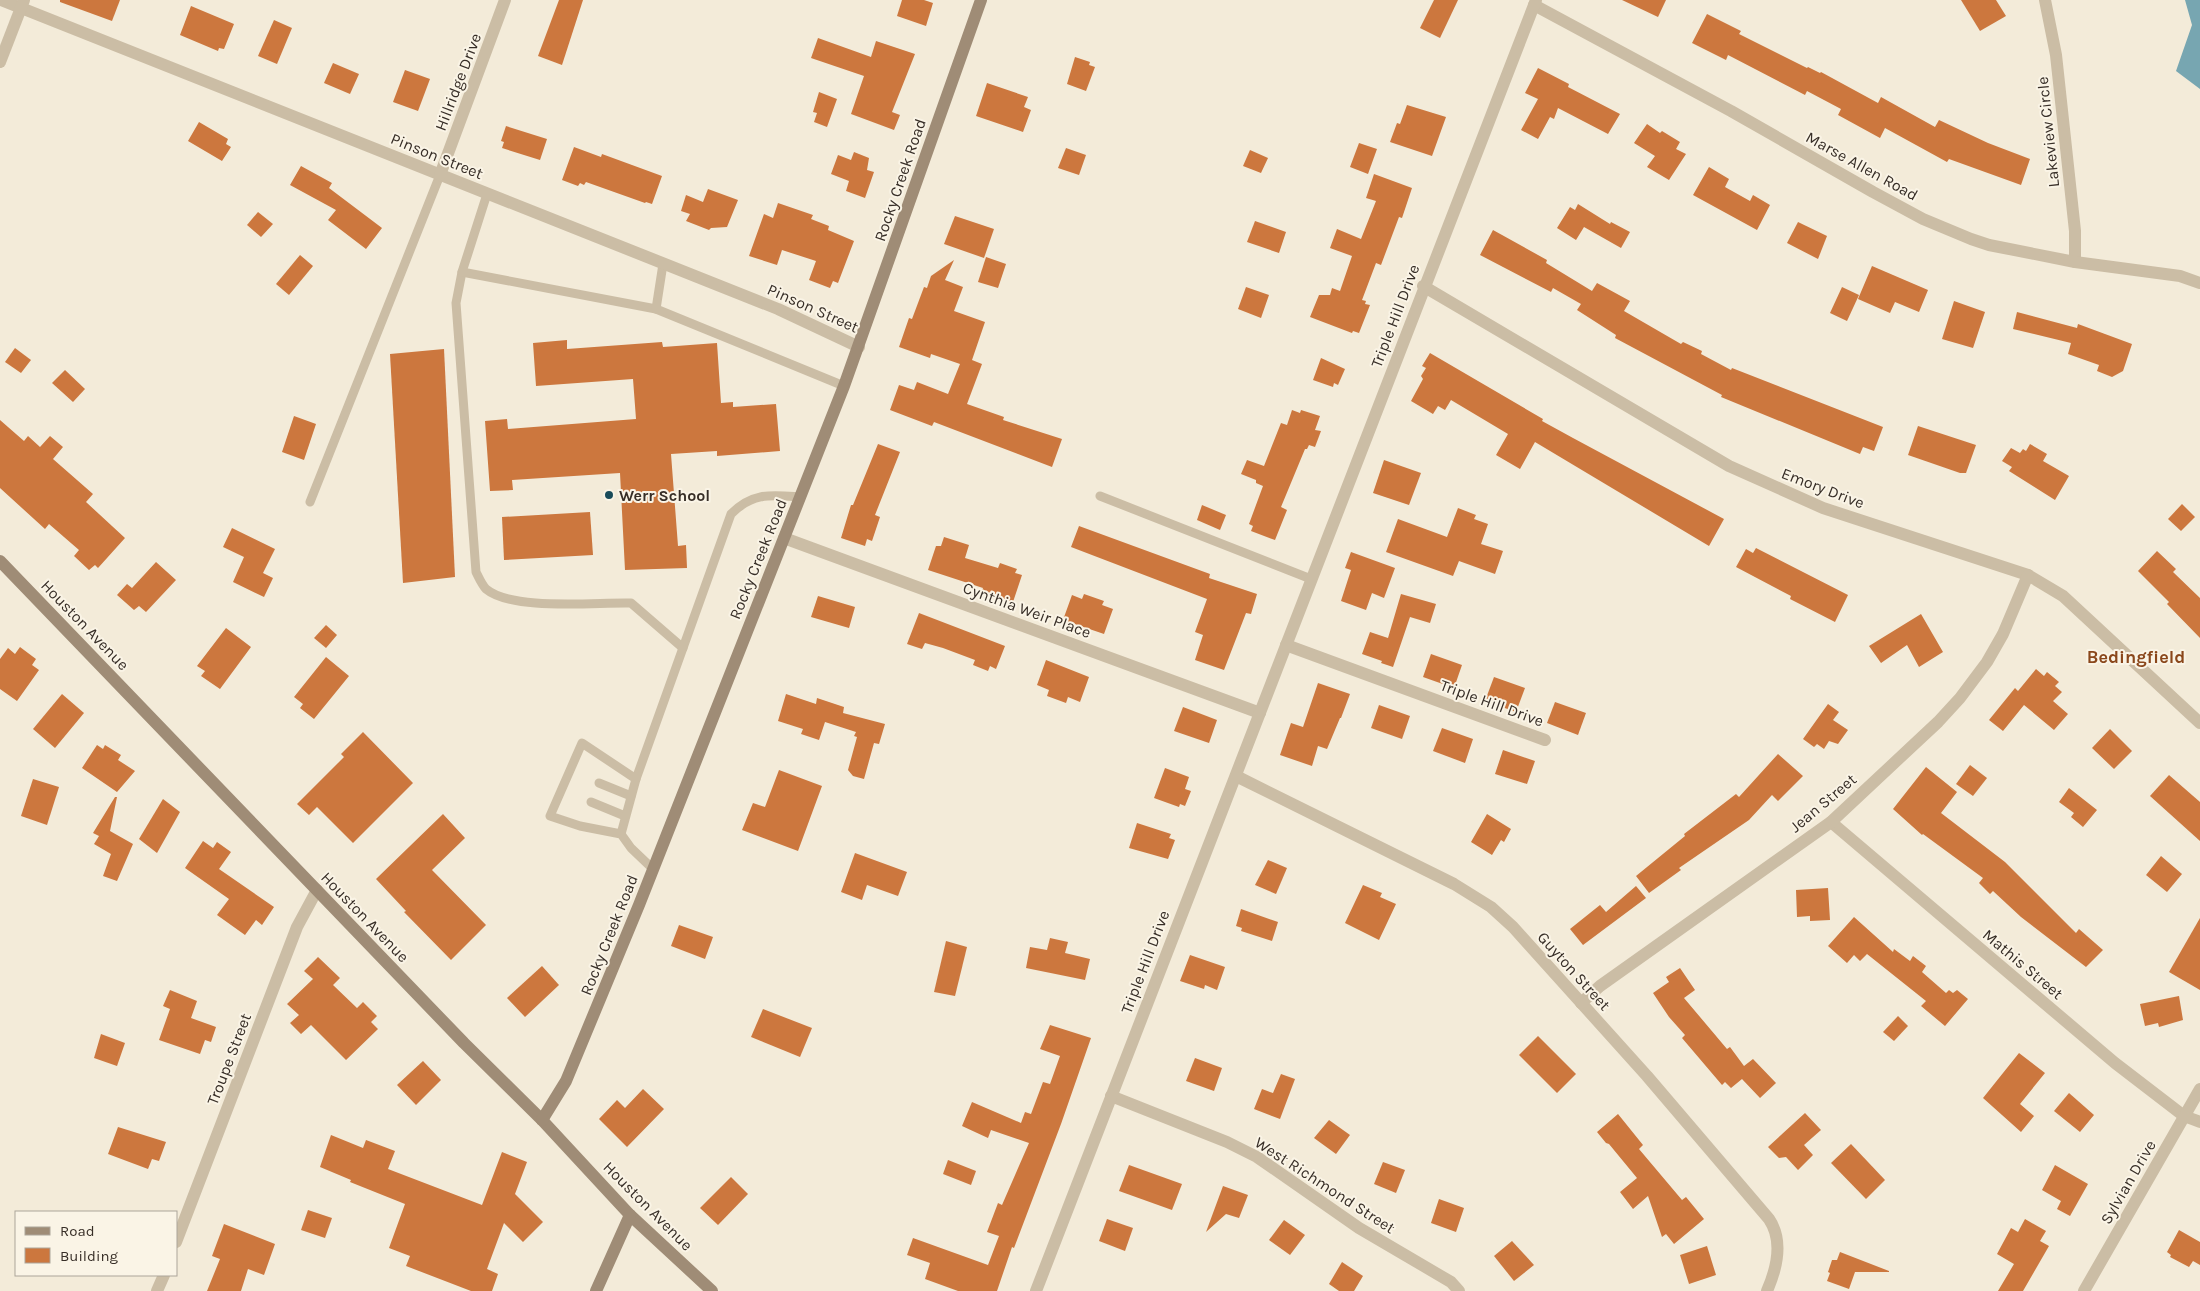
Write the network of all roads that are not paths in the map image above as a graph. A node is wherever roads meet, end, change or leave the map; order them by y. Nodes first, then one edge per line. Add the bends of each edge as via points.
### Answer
1 (1, 0) edge
2 (506, 0) edge
3 (981, 0) edge
4 (2046, 0) edge
5 (1535, 2) edge
6 (23, 4) edge
7 (0, 62) edge
8 (440, 175) junction
9 (487, 194) junction
10 (2075, 262) junction
11 (663, 264) junction
12 (462, 272) junction
13 (2200, 283) edge
14 (1423, 286) junction
15 (656, 308) junction
16 (859, 347) junction
17 (844, 386) junction
18 (1100, 496) dead end
19 (800, 497) junction
20 (310, 502) dead end
21 (784, 538) junction
22 (1, 567) edge
23 (2028, 575) junction
24 (1311, 578) junction
25 (1286, 646) junction
26 (683, 648) junction
27 (1260, 713) junction
28 (2200, 723) edge
29 (1545, 740) dead end
30 (569, 771) junction
31 (579, 775) dead end
32 (1236, 776) junction
33 (636, 779) junction
34 (599, 783) dead end
35 (561, 791) junction
36 (571, 794) dead end
37 (631, 796) junction
38 (591, 802) dead end
39 (625, 816) junction
40 (1831, 822) junction
41 (621, 834) junction
42 (653, 869) junction
43 (317, 890) junction
44 (1581, 1003) junction
45 (2200, 1089) edge
46 (1111, 1096) junction
47 (2184, 1116) junction
48 (542, 1120) junction
49 (2200, 1122) edge
50 (630, 1215) junction
51 (178, 1237) edge
52 (164, 1276) edge
53 (158, 1291) edge
54 (596, 1291) edge
55 (712, 1291) edge
56 (1036, 1291) edge
57 (1459, 1291) edge
58 (1767, 1291) edge
59 (2084, 1291) edge

1 - 6 street, Pinson Street
2 - 8 street, Hillridge Drive
3 - 16 street, Rocky Creek Road
4 - 10 street, Lakeview Circle via 2056,55 2075,231
5 - 10 street, Marse Allen Road via 1923,219 1989,245
5 - 14 street, Triple Hill Drive
6 - 7 street
6 - 8 street, Pinson Street
8 - 9 street, Pinson Street
8 - 20 lane
9 - 11 street, Pinson Street
9 - 12 lane
10 - 13 street, Marse Allen Road via 2180,276
11 - 15 lane
11 - 16 street, Pinson Street via 778,309
12 - 15 lane
12 - 26 lane via 456,303 476,572 485,588 501,598 521,603 631,604
14 - 23 street, Emory Drive via 1729,466 1823,508
14 - 24 street, Triple Hill Drive
15 - 17 lane
16 - 17 street, Rocky Creek Road
17 - 19 street, Rocky Creek Road
18 - 24 lane
19 - 21 street, Rocky Creek Road
19 - 26 lane via 755,497 731,514
21 - 27 street, Cynthia Weir Place
21 - 42 street, Rocky Creek Road
22 - 43 street, Houston Avenue
23 - 28 street, Emory Drive via 2063,596
23 - 40 street, Jean Street via 2003,634 1960,698
24 - 25 street, Triple Hill Drive
25 - 27 street, Triple Hill Drive
25 - 29 street, Triple Hill Drive
26 - 33 lane
27 - 32 street, Triple Hill Drive
30 - 31 lane
30 - 33 lane via 582,743
30 - 35 lane
32 - 44 street, Guyton Street via 1454,884 1491,907
32 - 46 street, Triple Hill Drive
33 - 37 lane
34 - 37 lane
35 - 36 lane
35 - 41 lane via 550,816
37 - 39 lane
38 - 39 lane
39 - 41 lane
40 - 44 street, Jean Street via 1600,986
40 - 47 street, Mathis Street via 2115,1063
41 - 42 lane
42 - 48 street, Rocky Creek Road via 566,1081
43 - 48 street, Houston Avenue
43 - 51 street, Troupe Street via 297,927
44 - 58 street, Guyton Street via 1773,1224 1778,1255
45 - 47 street, Sylvian Drive
46 - 56 street, Triple Hill Drive
46 - 57 street, West Richmond Street via 1257,1157 1359,1228 1450,1282
47 - 49 street, Mathis Street
47 - 59 street, Sylvian Drive
48 - 50 street, Houston Avenue
50 - 54 street
50 - 55 street, Houston Avenue
52 - 53 street

